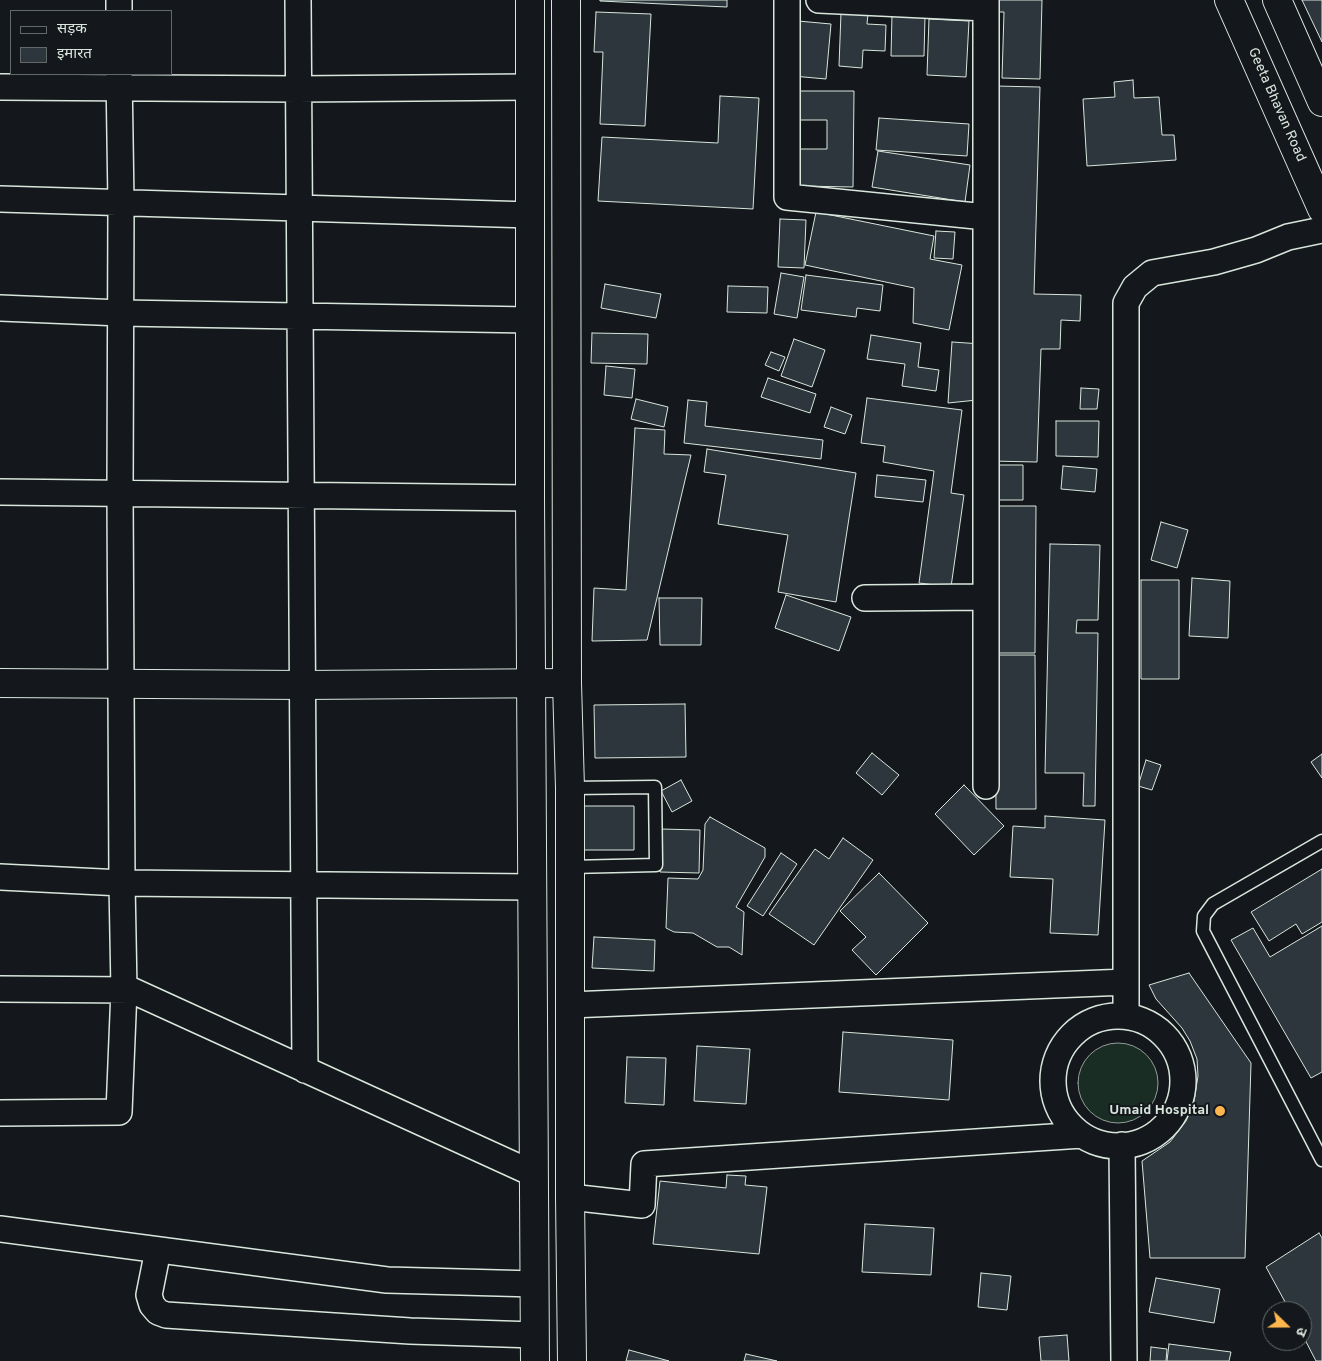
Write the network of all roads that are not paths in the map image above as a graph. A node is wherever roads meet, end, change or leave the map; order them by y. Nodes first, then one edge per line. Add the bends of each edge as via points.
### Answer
1 (298, 0) edge
2 (530, 0) edge
3 (566, 0) edge
4 (787, 0) edge
5 (819, 0) edge
6 (1229, 0) edge
7 (1277, 0) edge
8 (986, 4) edge
9 (119, 81) edge
10 (0, 87) edge
11 (530, 87) junction
12 (298, 88) junction
13 (1322, 102) edge
14 (0, 200) edge
15 (122, 203) junction
16 (300, 208) junction
17 (1322, 209) edge
18 (530, 215) junction
19 (986, 217) junction
20 (1322, 230) edge
21 (0, 308) edge
22 (121, 313) junction
23 (301, 316) junction
24 (530, 320) junction
25 (0, 492) edge
26 (120, 493) junction
27 (302, 495) junction
28 (530, 498) junction
29 (986, 597) junction
30 (864, 598) dead end
31 (0, 682) edge
32 (121, 683) junction
33 (567, 683) junction
34 (532, 684) junction
35 (303, 685) junction
36 (986, 786) dead end
37 (570, 788) junction
38 (1322, 841) edge
39 (570, 867) junction
40 (0, 877) edge
41 (122, 884) junction
42 (304, 885) junction
43 (532, 887) junction
44 (1126, 982) junction
45 (0, 988) edge
46 (124, 990) junction
47 (570, 1005) junction
48 (1126, 1016) junction
49 (306, 1070) junction
50 (0, 1112) edge
51 (1082, 1136) junction
52 (1122, 1145) junction
53 (1322, 1160) edge
54 (534, 1174) junction
55 (570, 1197) junction
56 (0, 1229) edge
57 (158, 1250) junction
58 (535, 1284) junction
59 (535, 1348) edge
60 (572, 1361) edge
61 (1124, 1361) edge

1 - 12 street
2 - 11 main road
3 - 33 main road
4 - 19 street via 787,197
5 - 8 street
6 - 17 main road, Geeta Bhavan Road
7 - 13 main road
8 - 19 street
9 - 10 street
9 - 12 street
9 - 15 street
11 - 12 street
11 - 18 main road
12 - 16 street
14 - 15 street
15 - 16 street
15 - 22 street
16 - 18 street
16 - 23 street
18 - 24 main road
19 - 29 street
20 - 44 street via 1288,237 1214,262 1152,273 1135,287 1126,303
21 - 22 street
22 - 23 street
22 - 26 street
23 - 24 street
23 - 27 street
24 - 28 main road
25 - 26 street
26 - 27 street
26 - 32 street
27 - 28 street
27 - 35 street
28 - 34 main road
29 - 30 street
29 - 36 street
31 - 32 main road
32 - 35 main road
32 - 41 street
33 - 34 main road
33 - 37 main road
34 - 35 main road
34 - 43 main road
35 - 42 street
37 - 39 main road
37 - 39 lane via 655,787 656,865
38 - 53 lane via 1213,904 1204,916 1203,931
39 - 47 main road
40 - 41 street
41 - 42 street
41 - 46 street
42 - 43 street
42 - 49 street
43 - 54 main road
44 - 47 street
44 - 48 street
45 - 46 street
46 - 49 street
46 - 50 street via 119,1112
47 - 55 main road
48 - 51 street via 1103,1017 1084,1025 1062,1048 1054,1071 1054,1094 1065,1120
48 - 52 street via 1143,1020 1162,1032 1181,1062 1183,1076 1179,1104 1168,1123 1158,1133 1132,1145
49 - 54 street
51 - 52 street via 1103,1145
51 - 55 street via 644,1164 642,1205
52 - 61 street
54 - 58 main road
55 - 60 main road
56 - 57 street
57 - 58 street via 387,1280
57 - 59 street via 149,1295 152,1305 166,1315 410,1331
58 - 59 main road

